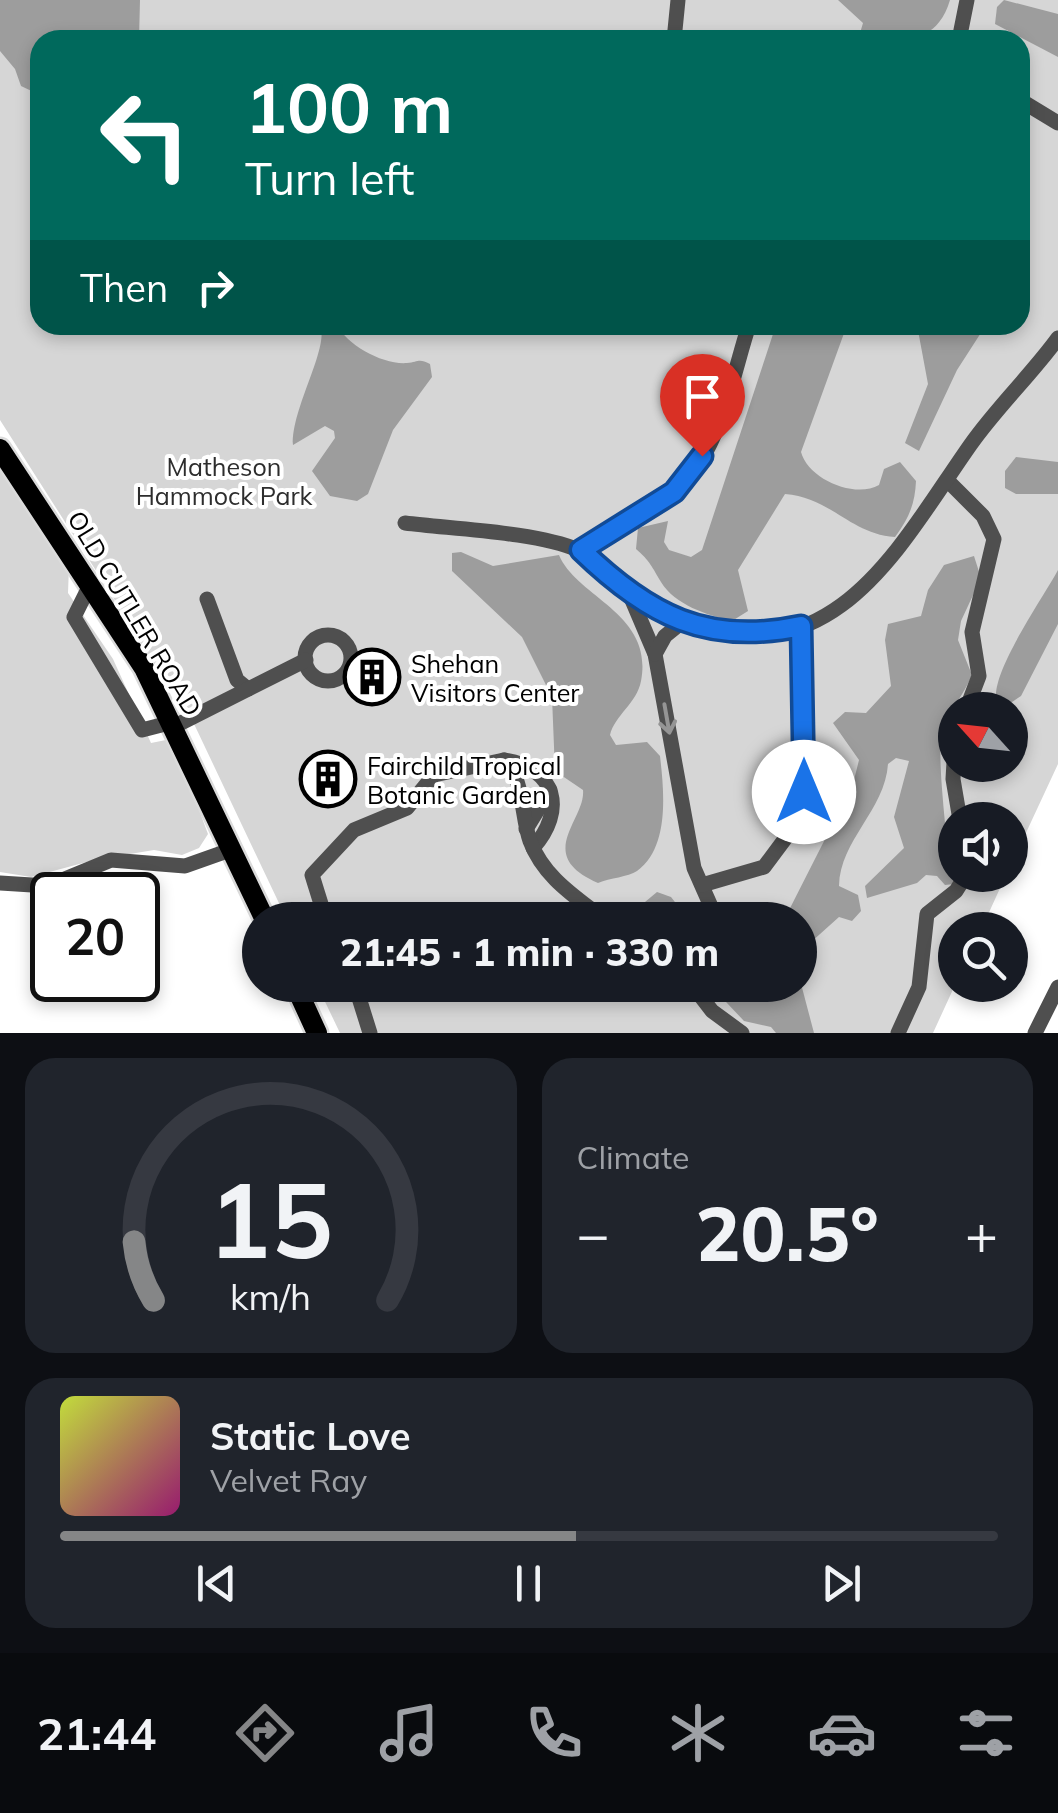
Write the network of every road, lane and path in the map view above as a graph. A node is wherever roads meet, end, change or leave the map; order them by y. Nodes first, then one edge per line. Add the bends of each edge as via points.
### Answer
1 (678, 0) edge
2 (967, 0) edge
3 (675, 30) edge
4 (961, 30) edge
5 (1030, 106) edge
6 (1058, 123) edge
7 (746, 335) edge
8 (1058, 338) edge
9 (0, 448) edge
10 (948, 481) junction
11 (405, 522) dead end
12 (581, 550) junction
13 (91, 582) junction
14 (629, 593) junction
15 (207, 600) dead end
16 (682, 623) junction
17 (801, 626) junction
18 (655, 654) junction
19 (306, 660) dead end
20 (248, 689) junction
21 (973, 692) edge
22 (174, 724) junction
23 (504, 760) junction
24 (550, 790) junction
25 (526, 829) junction
26 (533, 848) junction
27 (233, 849) junction
28 (0, 883) edge
29 (702, 885) junction
30 (955, 892) edge
31 (257, 902) edge
32 (321, 902) edge
33 (582, 902) edge
34 (709, 902) edge
35 (1058, 987) edge
36 (302, 1002) edge
37 (360, 1002) edge
38 (706, 1002) edge
39 (316, 1033) edge
40 (370, 1033) edge
41 (742, 1033) edge
42 (898, 1033) edge
43 (1034, 1033) edge

1 - 3 street
2 - 4 street
5 - 6 street
7 - 12 street via 692,474
8 - 10 street
9 - 13 main road, OLD CUTLER ROAD
10 - 17 street via 873,582
10 - 21 street via 987,521 994,539 972,632 979,676
11 - 12 street
12 - 14 street
13 - 22 main road, OLD CUTLER ROAD
13 - 22 street via 74,617 86,640 142,730
14 - 16 street
14 - 18 street
15 - 20 street via 237,680
16 - 17 street via 733,634
16 - 18 street
17 - 29 street via 802,816 764,867
18 -> 29 street
19 - 20 street
20 - 22 street
22 - 27 main road, OLD CUTLER ROAD
23 - 24 street via 525,767
23 - 25 street via 515,776
23 - 32 street via 434,774 406,809 345,838 312,874
24 - 25 street
24 - 26 street via 553,817
25 - 26 street
26 - 33 street via 560,886
27 - 28 street via 185,866 111,860 48,886
27 - 31 main road, OLD CUTLER ROAD
29 - 34 street
30 - 42 street via 927,914 920,982
35 - 43 street
36 - 39 main road
37 - 40 street
38 - 41 street

